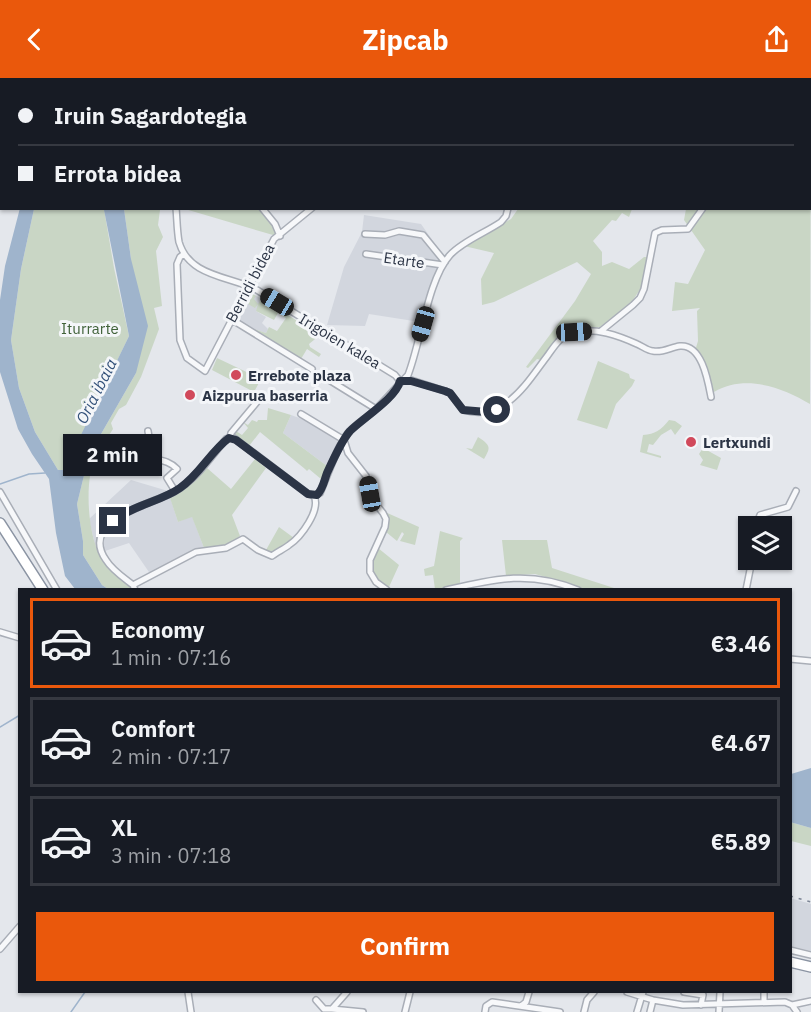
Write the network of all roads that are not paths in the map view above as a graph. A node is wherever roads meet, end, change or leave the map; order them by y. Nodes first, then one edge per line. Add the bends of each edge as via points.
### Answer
1 (176, 210) edge
2 (264, 210) edge
3 (310, 210) edge
4 (508, 210) edge
5 (702, 210) edge
6 (365, 234) dead end
7 (280, 236) junction
8 (184, 254) junction
9 (366, 254) dead end
10 (444, 264) junction
11 (249, 286) junction
12 (231, 319) junction
13 (600, 331) junction
14 (312, 369) dead end
15 (326, 378) dead end
16 (400, 381) junction
17 (711, 397) dead end
18 (256, 402) dead end
19 (376, 409) junction
20 (302, 414) dead end
21 (148, 431) dead end
22 (230, 438) junction
23 (344, 440) junction
24 (175, 491) junction
25 (0, 492) edge
26 (796, 492) dead end
27 (314, 496) junction
28 (760, 516) edge
29 (0, 524) edge
30 (750, 570) edge
31 (134, 587) edge
32 (464, 587) edge
33 (42, 588) edge
34 (56, 588) edge
35 (385, 588) edge
36 (573, 588) edge
37 (746, 588) edge
38 (0, 632) edge
39 (18, 637) edge
40 (792, 659) edge
41 (811, 661) edge
42 (18, 928) edge
43 (0, 949) edge
44 (792, 950) edge
45 (811, 955) edge
46 (792, 962) edge
47 (811, 967) edge
48 (188, 993) edge
49 (346, 993) edge
50 (410, 993) edge
51 (529, 993) edge
52 (593, 993) edge
53 (654, 993) edge
54 (690, 993) edge
55 (720, 993) edge
56 (764, 993) edge
57 (643, 994) edge
58 (527, 999) junction
59 (316, 1000) dead end
60 (652, 1000) junction
61 (764, 1001) junction
62 (811, 1001) edge
63 (679, 1004) junction
64 (701, 1005) junction
65 (719, 1005) junction
66 (792, 1005) junction
67 (521, 1006) junction
68 (532, 1007) junction
69 (332, 1009) junction
70 (191, 1012) edge
71 (363, 1012) edge
72 (405, 1012) edge
73 (485, 1012) edge
74 (560, 1012) edge
75 (584, 1012) edge
76 (638, 1012) edge
77 (650, 1012) edge
78 (678, 1012) edge
79 (719, 1012) edge
80 (797, 1012) edge

1 - 8 street
2 - 7 street
3 - 7 street, Berridi bidea
4 - 10 street via 501,222 458,248
5 - 13 street via 688,229 655,233 640,298
6 - 10 street, Etarte via 399,231 423,235
7 - 11 street, Berridi bidea via 274,239
8 - 11 street, Irigoien kalea via 207,273
8 - 12 street, Berridi bidea via 177,264 180,340 187,358 205,371
9 - 10 street, Etarte
10 - 16 street via 435,282 408,375
11 - 12 street, Berridi bidea
11 - 16 street, Irigoien kalea
12 - 14 street
13 - 16 street via 567,334 525,385 497,410 463,410 450,393
13 - 17 street via 654,352 681,346 692,350 703,364
15 - 19 street
16 - 19 street
18 - 22 street
19 - 23 street
20 - 23 street
21 - 24 street via 149,457 166,461 177,470 166,478
22 - 24 street
22 - 27 street
23 - 27 street via 320,493
23 - 35 street via 348,453 366,476 371,498 386,519 369,567 372,577
24 - 31 street via 119,516 102,536 100,544 106,561
25 - 34 street
26 - 28 street via 788,507
27 - 31 street via 316,510 310,521 291,544 272,556 243,539 226,548 196,552
29 - 33 highway
30 - 37 street
32 - 36 street via 491,579 536,577
38 - 39 street
40 - 41 street
42 - 43 street
44 - 45 street
46 - 47 highway
48 - 70 street
49 - 69 street
50 - 72 street
51 - 58 street
52 - 75 street
53 - 60 street
54 - 64 street via 703,995
55 - 65 street
56 - 61 street
57 - 60 street
57 - 76 street
58 - 67 street
58 - 68 street
59 - 69 street via 324,1009
60 - 63 street
60 - 77 street
61 - 65 street
61 - 66 street
62 - 66 street
63 - 64 street
63 - 78 street
64 - 65 street
65 - 79 street
66 - 80 street
67 - 68 street
67 - 73 street via 492,1002
68 - 74 street
69 - 71 street

